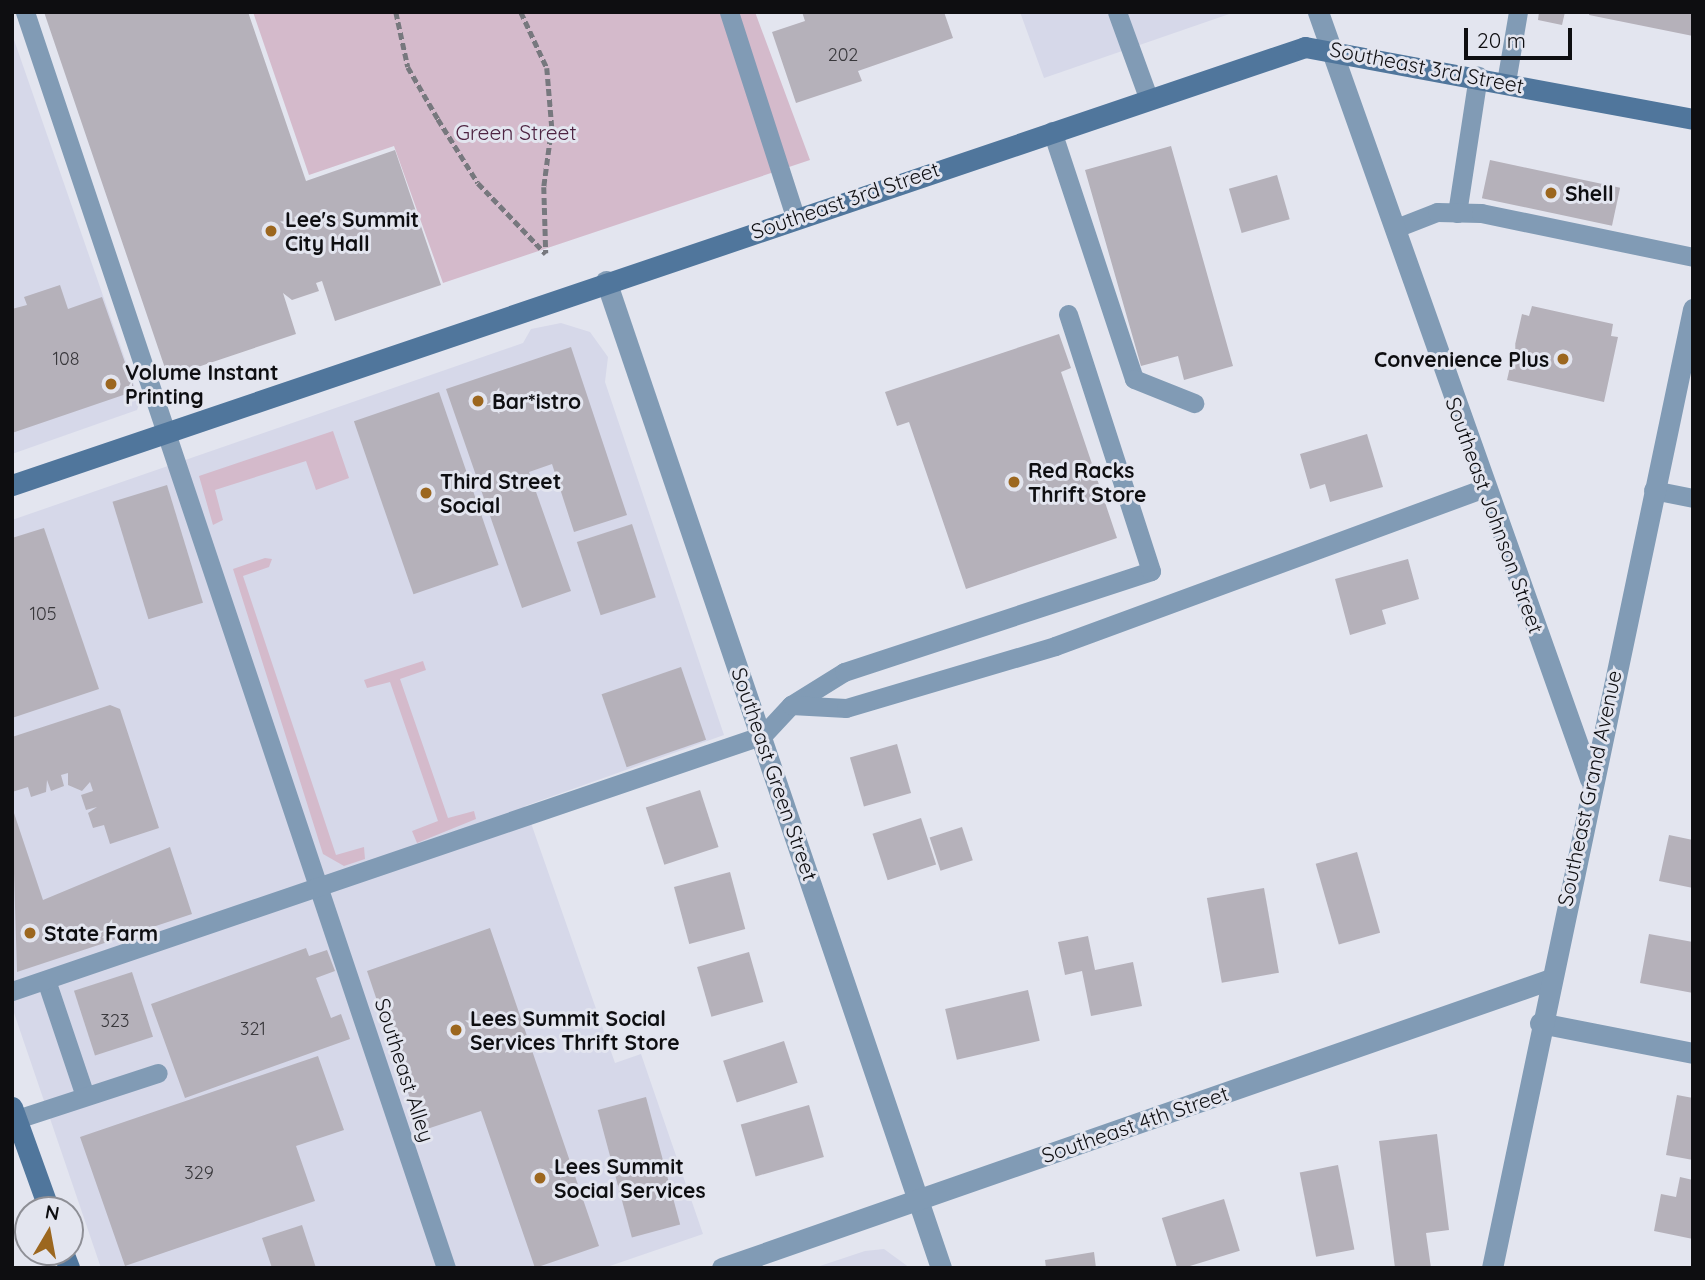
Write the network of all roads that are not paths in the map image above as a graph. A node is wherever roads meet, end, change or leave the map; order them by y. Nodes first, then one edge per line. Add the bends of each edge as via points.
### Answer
1 (25, 12) edge
2 (729, 12) edge
3 (1117, 12) edge
4 (1318, 12) edge
5 (1518, 12) edge
6 (1331, 47) junction
7 (1478, 76) junction
8 (1506, 82) junction
9 (1148, 97) junction
10 (1693, 119) edge
11 (1052, 131) junction
12 (1457, 213) junction
13 (795, 216) junction
14 (1396, 228) junction
15 (1693, 257) edge
16 (607, 281) junction
17 (1693, 309) edge
18 (1068, 314) dead end
19 (1194, 403) dead end
20 (164, 432) junction
21 (12, 485) edge
22 (1485, 488) junction
23 (1653, 490) junction
24 (1693, 498) edge
25 (791, 705) junction
26 (763, 735) junction
27 (1590, 779) junction
28 (321, 887) junction
29 (1548, 979) junction
30 (47, 980) junction
31 (12, 991) edge
32 (1540, 1023) junction
33 (1693, 1053) edge
34 (158, 1073) dead end
35 (85, 1096) junction
36 (14, 1113) edge
37 (44, 1196) edge
38 (918, 1201) junction
39 (446, 1268) edge
40 (722, 1268) edge
41 (941, 1268) edge
42 (1492, 1268) edge

1 - 20 lane, Southeast Alley
2 - 13 lane
3 - 9 lane
4 - 6 street, Southeast Johnson Street
5 - 8 lane
6 - 7 main road, Southeast 3rd Street
6 - 9 main road, Southeast 3rd Street via 1249,61
6 - 14 street, Southeast Johnson Street
7 - 8 main road, Southeast 3rd Street
7 - 12 lane
8 - 10 main road, Southeast 3rd Street
9 - 11 main road, Southeast 3rd Street
11 - 13 main road, Southeast 3rd Street
11 - 19 lane via 1135,379
12 - 14 lane via 1437,212
12 - 15 lane
13 - 16 main road, Southeast 3rd Street
14 - 22 street, Southeast Johnson Street
16 - 20 main road, Southeast 3rd Street
16 - 26 street, Southeast Green Street
17 - 23 street, Southeast Grand Avenue
18 - 25 lane via 1151,571 844,673
20 - 21 main road, Southeast 3rd Street
20 - 28 lane, Southeast Alley
22 - 25 lane via 1055,646 846,708
22 - 27 street, Southeast Johnson Street
23 - 24 lane
23 - 27 street, Southeast Grand Avenue
25 - 26 lane
26 - 28 lane
26 - 38 street, Southeast Green Street
27 - 29 street, Southeast Grand Avenue
28 - 30 lane
28 - 39 lane, Southeast Alley
29 - 32 street, Southeast Grand Avenue
29 - 38 street, Southeast 4th Street
30 - 31 lane
30 - 35 lane
32 - 33 street
32 - 42 street, Southeast Grand Avenue
34 - 35 lane
35 - 36 lane
36 - 37 main road
38 - 40 street, Southeast 4th Street
38 - 41 street, Southeast Green Street

